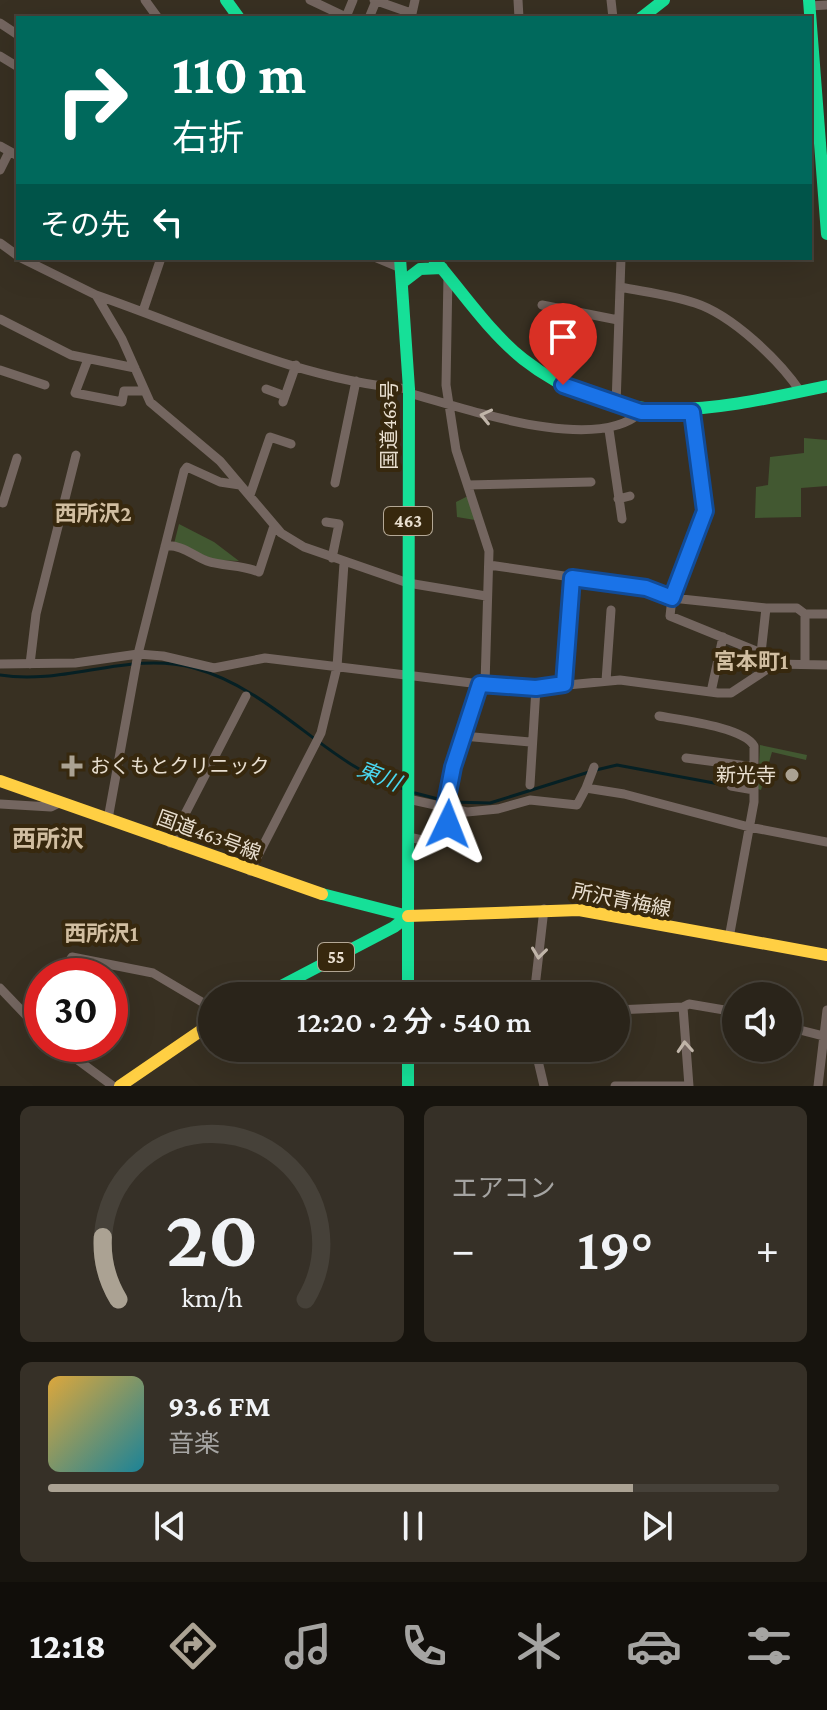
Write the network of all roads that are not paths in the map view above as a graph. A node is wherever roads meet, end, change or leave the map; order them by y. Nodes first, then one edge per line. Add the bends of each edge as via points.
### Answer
1 (310, 0) edge
2 (375, 0) edge
3 (415, 0) edge
4 (664, 0) edge
5 (809, 3) edge
6 (827, 5) edge
7 (411, 15) edge
8 (342, 16) edge
9 (644, 16) edge
10 (812, 36) edge
11 (9, 151) edge
12 (0, 170) edge
13 (825, 178) edge
14 (827, 234) edge
15 (28, 260) edge
16 (160, 260) edge
17 (621, 260) edge
18 (400, 263) edge
19 (441, 267) edge
20 (403, 282) junction
21 (620, 287) junction
22 (96, 295) junction
23 (542, 305) dead end
24 (143, 311) junction
25 (0, 319) edge
26 (618, 320) junction
27 (88, 359) junction
28 (296, 365) junction
29 (135, 368) junction
30 (1, 372) edge
31 (356, 381) junction
32 (45, 385) dead end
33 (827, 386) edge
34 (266, 389) dead end
35 (145, 391) junction
36 (409, 391) junction
37 (800, 391) junction
38 (616, 405) junction
39 (451, 406) junction
40 (641, 412) junction
41 (692, 412) junction
42 (609, 430) junction
43 (291, 444) dead end
44 (76, 455) dead end
45 (17, 458) dead end
46 (591, 482) dead end
47 (335, 483) dead end
48 (240, 485) junction
49 (468, 485) junction
50 (250, 495) junction
51 (630, 496) dead end
52 (618, 499) junction
53 (0, 502) edge
54 (622, 519) dead end
55 (326, 522) dead end
56 (274, 526) junction
57 (165, 546) junction
58 (332, 558) junction
59 (344, 563) junction
60 (489, 565) junction
61 (572, 578) junction
62 (408, 583) junction
63 (486, 596) junction
64 (672, 598) junction
65 (766, 608) junction
66 (611, 610) dead end
67 (805, 614) junction
68 (827, 614) edge
69 (723, 637) junction
70 (761, 653) junction
71 (137, 660) junction
72 (0, 664) edge
73 (30, 664) junction
74 (775, 664) junction
75 (805, 664) junction
76 (827, 665) edge
77 (337, 667) junction
78 (408, 676) junction
79 (606, 681) junction
80 (482, 684) junction
81 (564, 684) junction
82 (536, 688) junction
83 (711, 692) junction
84 (246, 696) dead end
85 (659, 716) dead end
86 (463, 736) junction
87 (530, 742) junction
88 (686, 758) dead end
89 (594, 767) dead end
90 (755, 767) junction
91 (0, 781) edge
92 (530, 785) dead end
93 (586, 785) junction
94 (731, 786) dead end
95 (408, 793) junction
96 (754, 795) junction
97 (60, 802) junction
98 (0, 804) edge
99 (448, 809) junction
100 (108, 819) junction
101 (749, 827) junction
102 (408, 837) junction
103 (827, 842) edge
104 (170, 843) junction
105 (250, 871) junction
106 (544, 909) junction
107 (408, 916) junction
108 (729, 938) junction
109 (827, 955) edge
110 (128, 968) edge
111 (297, 982) edge
112 (408, 982) edge
113 (536, 982) edge
114 (0, 988) edge
115 (198, 1000) edge
116 (683, 1007) junction
117 (630, 1009) edge
118 (722, 1010) edge
119 (827, 1010) edge
120 (24, 1014) edge
121 (802, 1031) edge
122 (198, 1033) edge
123 (825, 1037) edge
124 (80, 1062) edge
125 (408, 1062) edge
126 (538, 1062) edge
127 (113, 1086) edge
128 (120, 1086) edge
129 (408, 1086) edge
130 (544, 1086) edge
131 (615, 1086) edge
132 (689, 1086) edge
133 (818, 1086) edge

1 - 8 street
2 - 7 street
3 - 7 street
4 - 9 main road
5 - 6 street
10 - 13 main road
11 - 12 street
13 - 14 main road
15 - 22 street
16 - 24 street
17 - 21 street
18 - 20 main road, 国道463号 / 463
19 - 20 main road via 420,269
19 - 38 main road via 523,359 563,385
19 - 39 street
20 - 36 main road, 国道463号 / 463
21 - 26 street
21 - 37 street via 714,311 785,369
22 - 24 street
22 - 29 street
23 - 26 street
24 - 28 street
25 - 27 street
26 - 38 street
27 - 29 street
27 - 35 street via 75,393 122,402 124,391
28 - 31 street
28 - 34 street via 284,399
29 - 35 street
30 - 32 street
31 - 36 street
31 - 47 street
33 - 37 main road
35 - 48 street via 150,402 211,452
36 - 39 street
36 - 62 main road, 国道463号 / 463
37 - 41 main road
38 - 40 main road
42 -> 39 street via 488,418
39 - 49 street via 456,450
40 - 41 main road
40 - 42 street via 629,424
41 - 64 street via 705,511
42 - 52 street
43 - 50 street via 270,437
44 - 73 street via 36,614
45 - 53 street
46 - 49 street
48 - 50 street
48 - 57 street via 187,467
49 - 60 street
50 - 56 street
51 - 52 street
52 - 54 street
55 - 58 street via 339,524
56 - 57 street via 259,572
56 - 58 street
57 - 71 street
58 - 59 street
59 - 62 street
59 - 77 street
60 - 61 street
60 - 63 street
61 - 64 street via 646,588
61 - 81 street
62 - 63 street
62 - 78 main road, 国道463号 / 463
63 - 80 street
64 - 65 street
64 - 69 street via 670,616
65 - 67 street via 797,608
65 - 70 street
66 - 79 street
67 - 68 street
67 - 75 street
69 - 70 street
69 - 83 street
70 - 74 street
71 - 73 street
71 - 77 street via 163,656 214,668 265,658
71 - 100 street
72 - 73 street
74 - 75 street
74 - 83 street via 731,693
75 - 76 street
77 - 78 street
77 - 105 street via 319,738
78 - 80 street
78 - 95 main road, 国道463号 / 463
79 - 81 street
79 - 83 street
80 - 82 street
80 - 86 street
81 - 82 street
82 - 87 street
84 - 104 street
85 - 90 street via 737,732 751,740
86 - 87 street
86 - 99 street
87 - 92 street
88 - 90 street
89 - 93 street
90 - 96 street
91 - 97 main road, 国道463号線
93 - 99 street via 572,806 530,800 485,811
93 - 101 street
94 - 96 street
95 - 99 street
95 - 102 main road, 国道463号 / 463
96 - 101 street
97 - 98 street via 51,807
97 - 100 main road, 国道463号線
99 - 102 street via 442,840
100 - 104 main road, 国道463号線
101 - 103 street
101 - 108 street
102 - 107 main road, 国道463号 / 463
104 - 105 main road, 国道463号線
105 - 107 main road, 国道463号線
106 - 107 main road, 所沢青梅線
106 - 108 main road, 所沢青梅線 via 579,910
106 -> 113 street
107 - 111 main road, 55
107 - 112 main road, 国道463号
108 - 109 main road, 所沢青梅線
110 - 115 street via 153,973
114 - 120 street
116 - 117 street
116 - 118 street
132 -> 116 street
119 - 123 street
121 - 123 street
122 - 128 main road
123 - 133 street
124 - 127 street
125 - 129 main road
126 - 130 street
131 - 132 street

